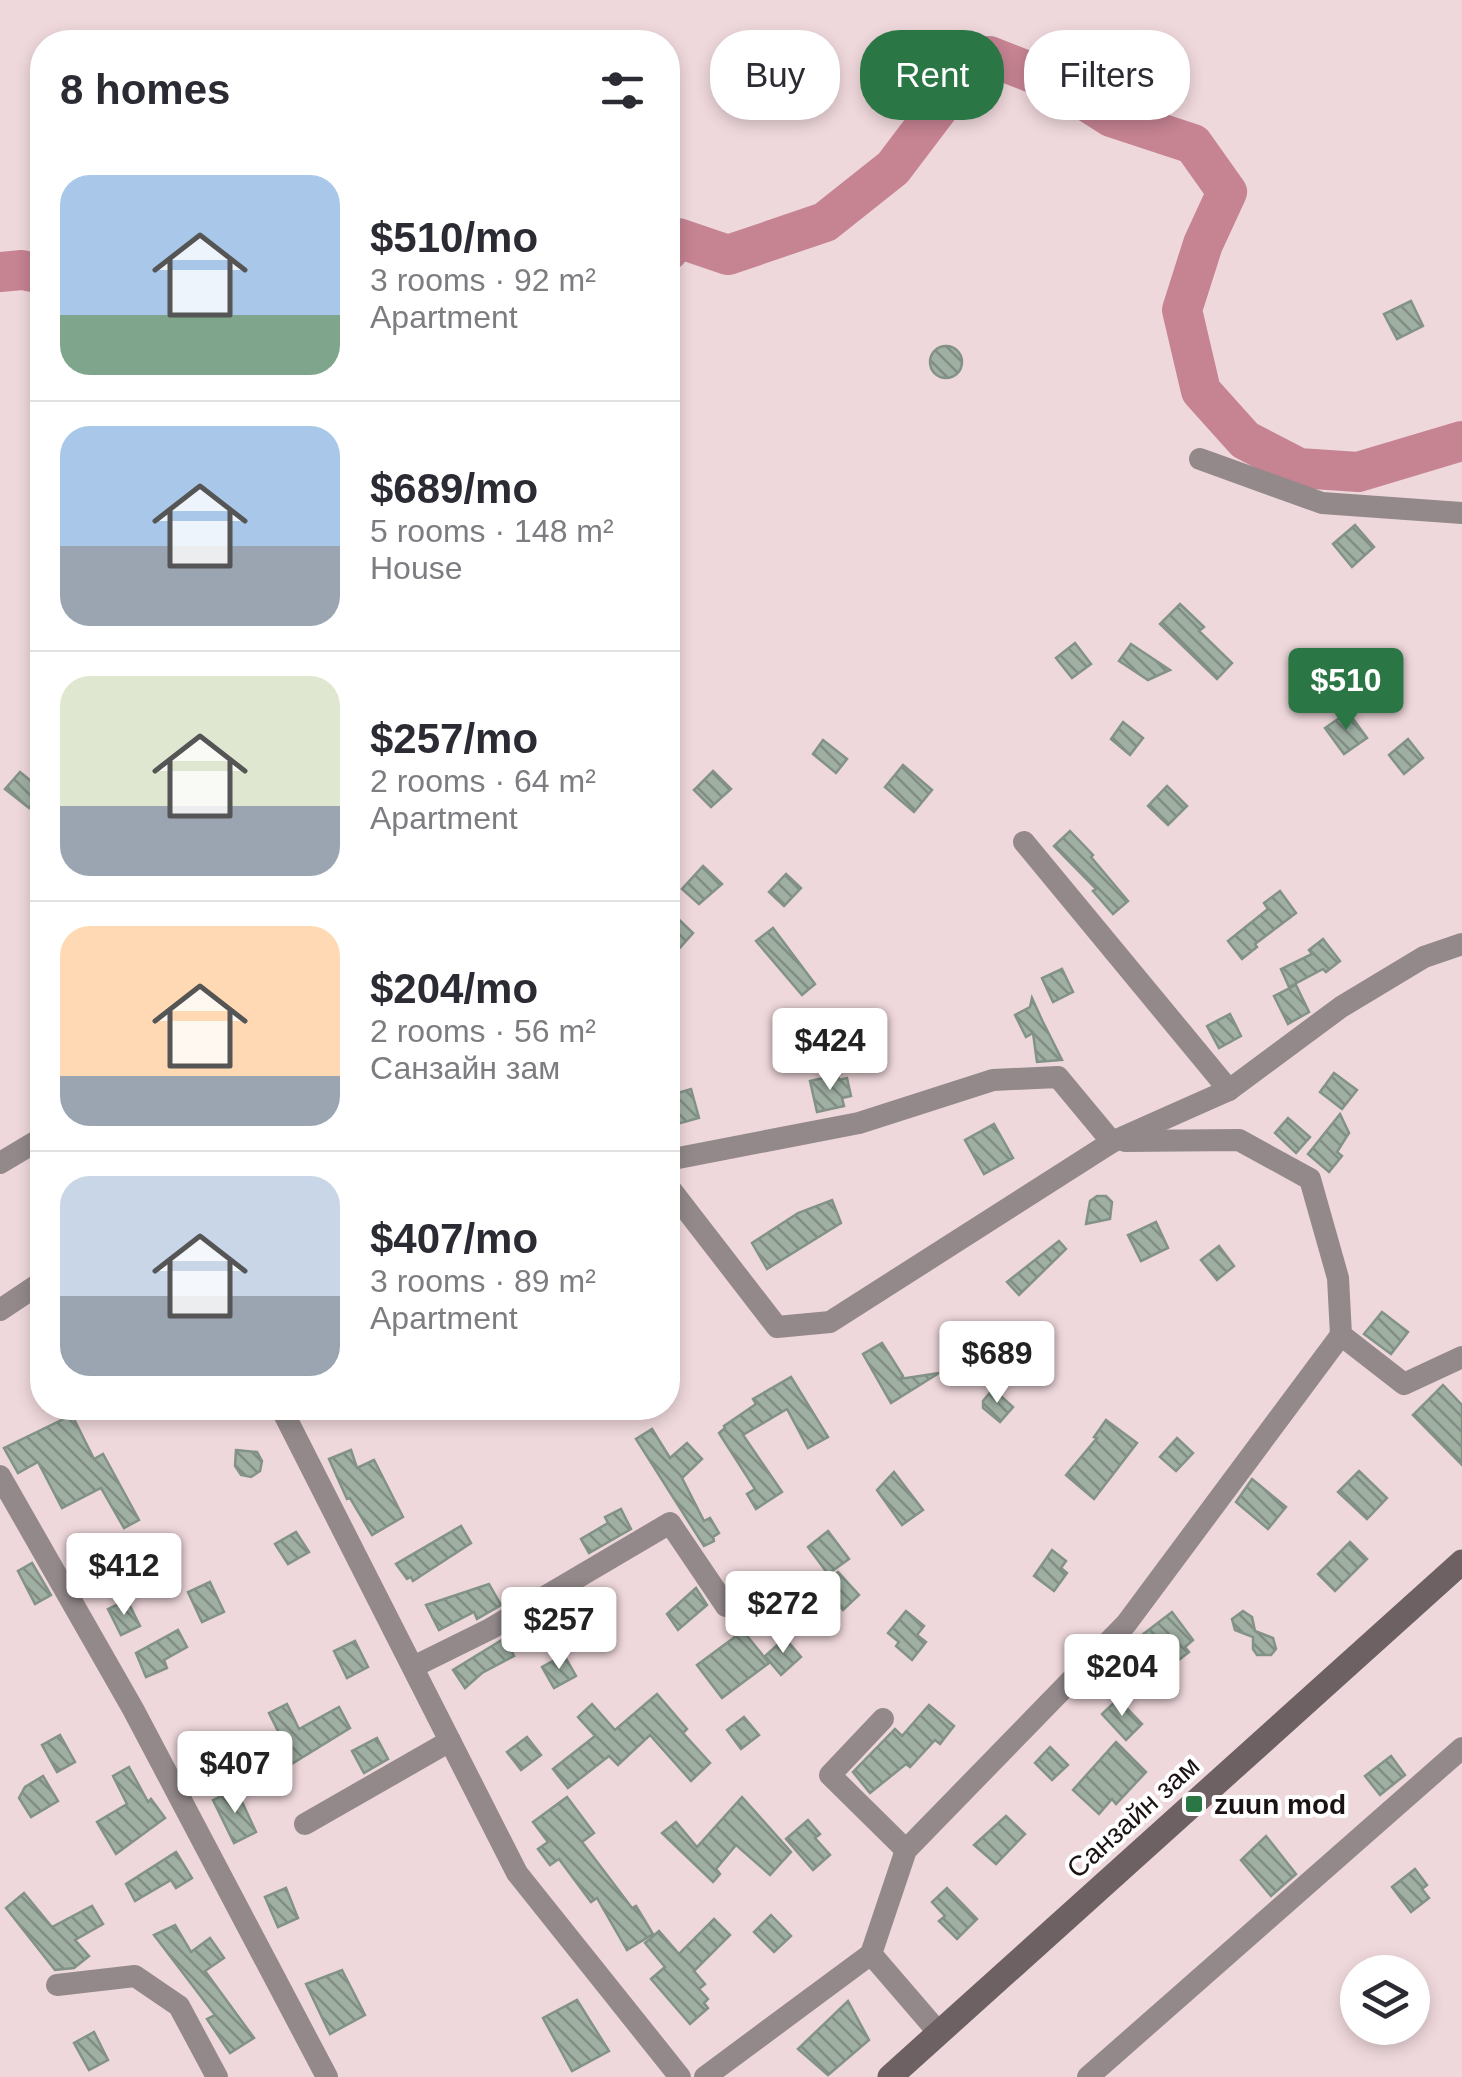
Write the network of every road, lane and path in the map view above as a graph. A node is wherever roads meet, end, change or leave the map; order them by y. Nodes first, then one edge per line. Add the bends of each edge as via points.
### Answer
1 (1200, 459) dead end
2 (1462, 514) edge
3 (1024, 842) dead end
4 (1462, 944) edge
5 (1229, 1090) junction
6 (1112, 1142) junction
7 (30, 1145) edge
8 (680, 1158) edge
9 (0, 1164) edge
10 (680, 1202) edge
11 (30, 1290) edge
12 (0, 1310) edge
13 (1341, 1336) junction
14 (1462, 1357) edge
15 (287, 1420) edge
16 (0, 1476) edge
17 (1462, 1562) edge
18 (726, 1606) dead end
19 (413, 1667) junction
20 (882, 1719) dead end
21 (450, 1741) junction
22 (1462, 1748) edge
23 (305, 1824) dead end
24 (906, 1850) junction
25 (871, 1954) junction
26 (57, 1985) dead end
27 (938, 2033) junction
28 (217, 2077) edge
29 (328, 2077) edge
30 (680, 2077) edge
31 (705, 2077) edge
32 (890, 2077) edge
33 (1088, 2077) edge

1 - 2 street via 1322,503
3 - 5 street
4 - 5 street via 1424,957 1341,1007
5 - 6 street
6 - 8 street via 1058,1077 994,1080 858,1123
6 - 10 street via 830,1322 776,1327
6 - 13 street via 1239,1140 1310,1179 1338,1278
7 - 9 street
11 - 12 street
13 - 14 street via 1404,1384
13 - 24 street via 1126,1624
15 - 19 street
16 - 29 street via 133,1709
17 - 27 main road, Санзайн зам
18 - 19 street via 670,1523 490,1630
19 - 21 street
20 - 24 street via 830,1775
21 - 23 street
21 - 30 street via 518,1872
22 - 33 street
24 - 25 street
25 - 27 street
25 - 31 street
26 - 28 street via 135,1976 179,2006
27 - 32 main road, Санзайн зам

